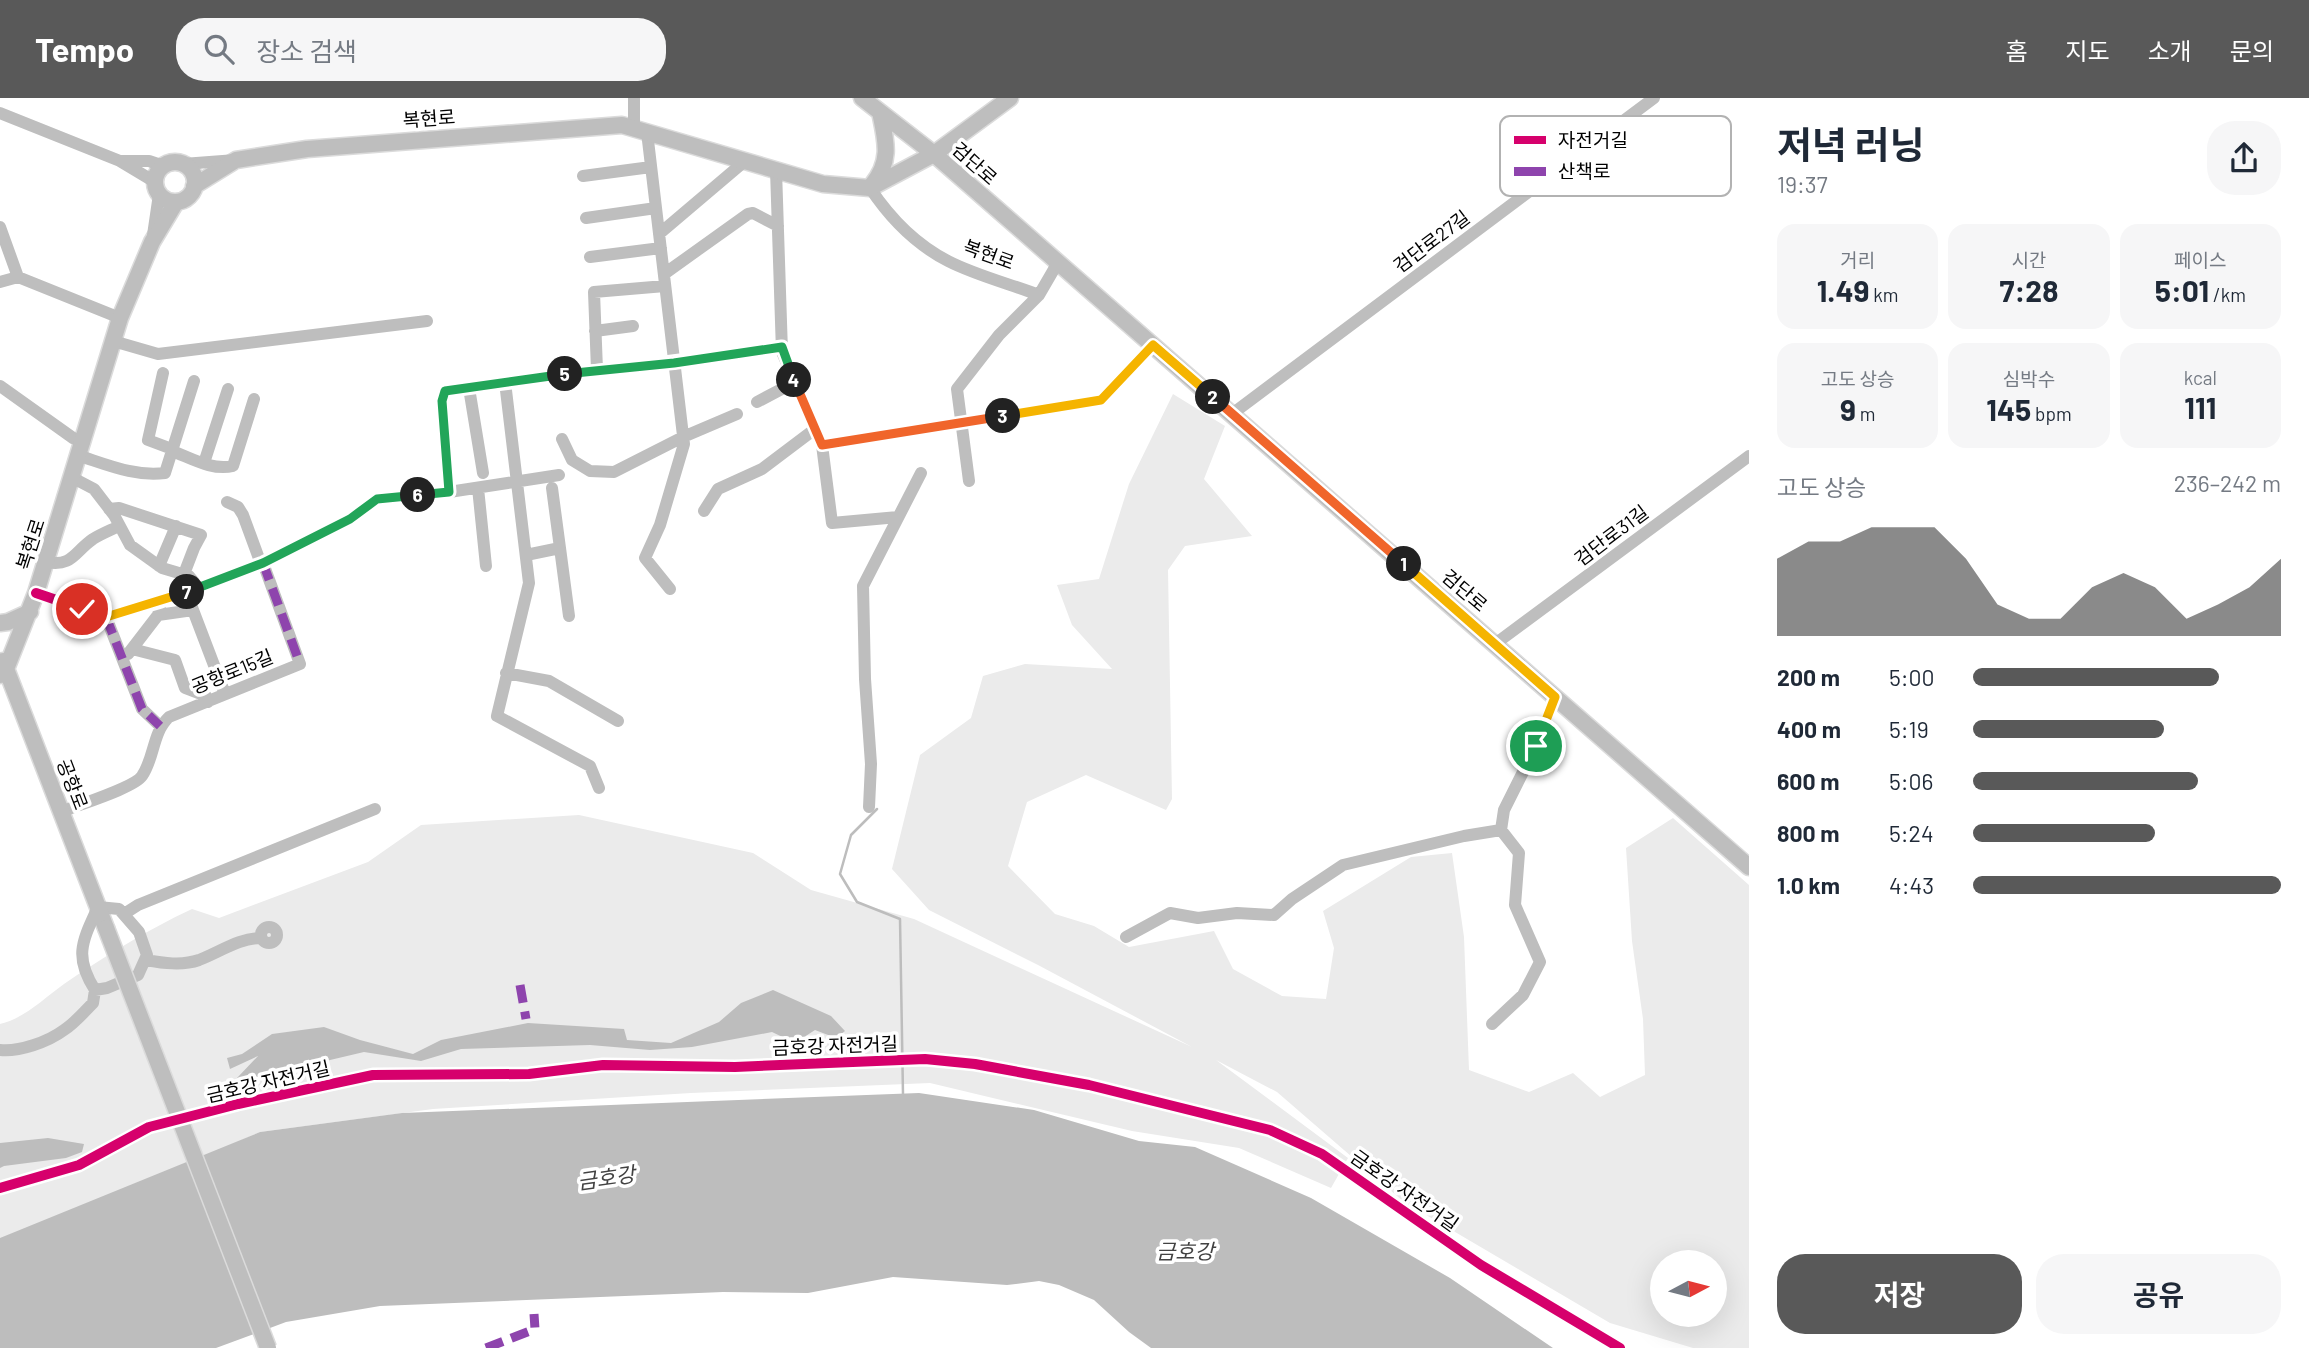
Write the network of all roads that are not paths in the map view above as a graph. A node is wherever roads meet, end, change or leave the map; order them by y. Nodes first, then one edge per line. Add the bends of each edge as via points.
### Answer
1 (634, 98) edge
2 (862, 98) edge
3 (1010, 98) edge
4 (1654, 98) edge
5 (880, 112) junction
6 (0, 113) edge
7 (1630, 116) edge
8 (641, 130) junction
9 (934, 154) junction
10 (236, 160) junction
11 (120, 161) junction
12 (745, 161) junction
13 (183, 164) junction
14 (164, 166) junction
15 (651, 167) junction
16 (776, 170) junction
17 (583, 176) dead end
18 (194, 186) junction
19 (157, 188) junction
20 (870, 188) junction
21 (1523, 196) edge
22 (176, 202) junction
23 (656, 208) junction
24 (586, 218) dead end
25 (778, 226) junction
26 (0, 227) edge
27 (659, 234) junction
28 (152, 242) junction
29 (661, 248) junction
30 (590, 257) dead end
31 (1057, 264) junction
32 (18, 277) junction
33 (664, 280) junction
34 (0, 282) edge
35 (1039, 295) junction
36 (120, 318) junction
37 (427, 321) dead end
38 (633, 326) dead end
39 (595, 331) junction
40 (113, 341) junction
41 (1153, 345) junction
42 (782, 347) junction
43 (674, 363) junction
44 (597, 370) junction
45 (163, 373) dead end
46 (194, 381) dead end
47 (505, 382) junction
48 (795, 382) junction
49 (0, 386) edge
50 (469, 388) junction
51 (228, 389) dead end
52 (254, 399) dead end
53 (757, 402) dead end
54 (737, 414) dead end
55 (1231, 414) junction
56 (961, 422) junction
57 (815, 429) junction
58 (683, 437) junction
59 (562, 439) dead end
60 (822, 445) junction
61 (82, 449) junction
62 (172, 450) junction
63 (1749, 456) edge
64 (204, 463) junction
65 (483, 472) dead end
66 (921, 472) dead end
67 (559, 475) dead end
68 (73, 478) junction
69 (969, 481) dead end
70 (517, 482) junction
71 (478, 488) junction
72 (552, 488) dead end
73 (449, 492) junction
74 (227, 502) dead end
75 (109, 509) junction
76 (704, 511) dead end
77 (898, 517) junction
78 (119, 526) junction
79 (176, 526) junction
80 (560, 548) junction
81 (526, 555) junction
82 (46, 562) junction
83 (262, 564) junction
84 (159, 566) junction
85 (486, 566) dead end
86 (184, 574) junction
87 (192, 589) junction
88 (670, 589) dead end
89 (36, 593) junction
90 (161, 601) junction
91 (193, 610) junction
92 (30, 612) junction
93 (158, 615) junction
94 (569, 616) dead end
95 (106, 617) junction
96 (0, 622) edge
97 (1495, 644) junction
98 (132, 649) junction
99 (123, 660) junction
100 (2, 667) edge
101 (506, 673) junction
102 (225, 694) junction
103 (1555, 697) junction
104 (208, 702) junction
105 (618, 721) dead end
106 (160, 726) junction
107 (599, 788) dead end
108 (869, 807) dead end
109 (375, 809) dead end
110 (61, 812) junction
111 (1501, 830) junction
112 (1749, 867) edge
113 (98, 907) junction
114 (124, 914) junction
115 (1126, 937) dead end
116 (261, 938) dead end
117 (145, 960) junction
118 (94, 990) junction
119 (1492, 1024) dead end
120 (0, 1050) edge
121 (268, 1348) edge

1 - 8 street
2 - 5 main road, 검단로
3 - 9 main road
4 - 7 street, 검단로27길
5 - 9 main road, 검단로
5 - 20 main road via 887,148 882,173
6 - 11 street
8 - 10 main road, 복현로 via 622,125 307,149
8 - 12 main road, 복현로
8 - 15 street
9 - 20 main road
9 - 31 main road, 검단로
10 - 13 street
10 - 18 main road
11 - 14 street
11 - 19 street
12 - 16 main road, 복현로
12 - 27 street
13 - 14 main road
13 - 18 main road via 192,173
14 - 19 main road via 158,173
15 - 17 street
15 - 23 street
16 - 20 main road, 복현로 via 822,184
16 - 25 street
18 - 22 main road via 188,198
19 - 22 main road
19 - 28 street
20 - 35 street, 복현로 via 886,213 948,261
21 - 55 street, 검단로27길
22 - 28 main road, 복현로
23 - 24 street
23 - 27 street
25 - 33 street via 748,214
25 - 42 street
26 - 32 street
27 - 29 street
28 - 36 main road, 복현로
29 - 30 street
29 - 33 street
31 - 35 street
31 - 41 main road, 검단로
32 - 34 street
32 - 36 street
33 - 39 street via 594,292
33 - 43 street
35 - 56 street via 999,335 957,389
36 - 40 main road, 복현로
37 - 40 street via 158,354
38 - 39 street
39 - 44 street
40 - 61 main road, 복현로
41 - 55 main road, 검단로
41 - 56 street via 1101,400
42 - 43 street
42 - 48 street
43 - 44 street
43 - 58 street
44 - 47 street
45 - 62 street via 148,440
46 - 62 street
47 - 50 street
47 - 70 street
48 - 53 street
48 - 57 street
49 - 61 street
50 - 65 street
50 - 73 street via 445,391 442,401
51 - 64 street
52 - 64 street via 233,466
54 - 58 street
55 - 97 main road, 검단로
56 - 60 street
56 - 69 street
57 - 60 street
57 - 76 street via 762,469 718,489
58 - 59 street via 614,472 590,471 572,460
58 - 88 street via 660,525 645,558
60 - 77 street via 831,523
61 - 62 street via 148,475 165,473
61 - 68 main road, 복현로
62 - 64 street
63 - 97 street, 검단로31길
66 - 77 street
67 - 70 street
68 - 75 street via 94,489
68 - 82 main road, 복현로
70 - 71 street
70 - 81 street
71 - 73 street
71 - 85 street
72 - 80 street
73 - 83 street via 377,499 350,519
74 - 83 street via 243,515
75 - 78 street
75 - 79 street
77 - 108 street via 863,586
78 - 82 street via 95,537 73,559
78 - 84 street via 130,545
79 - 84 street
79 - 86 street via 201,535
80 - 81 street
80 - 94 street
81 - 101 street via 529,583
82 - 89 main road, 복현로
83 - 87 street
83 - 102 street, 공항로15길 via 300,664
84 - 86 street
86 - 87 street
87 - 90 street
87 - 91 street
89 - 92 main road, 복현로
89 - 95 street
90 - 93 street
90 - 95 street
91 - 93 street
91 - 102 street
92 - 96 main road
92 - 100 main road, 복현로
93 - 98 street
95 - 99 street
97 - 103 main road, 검단로
98 - 99 street
98 - 104 street via 174,660 185,688 206,696
99 - 106 street via 142,709
100 - 110 main road, 공항로
101 - 105 street via 548,681
101 - 107 street via 496,716 590,766
102 - 104 street, 공항로15길
103 - 111 street via 1504,810
103 - 112 main road, 검단로
104 - 106 street, 공항로15길 via 169,717
106 - 110 street via 144,772 135,783
109 - 114 street
110 - 113 main road, 공항로
111 - 115 street via 1343,866 1274,915 1198,918 1170,913
111 - 119 street via 1519,853 1516,905 1540,962 1523,995
113 - 114 street via 120,909
113 - 118 street via 82,943 84,973
113 - 121 main road, 공항로, bridge
114 - 117 street via 139,932
116 - 117 street via 250,938 197,961
117 - 118 street via 138,975
118 - 120 street via 93,1003 64,1031 34,1044

